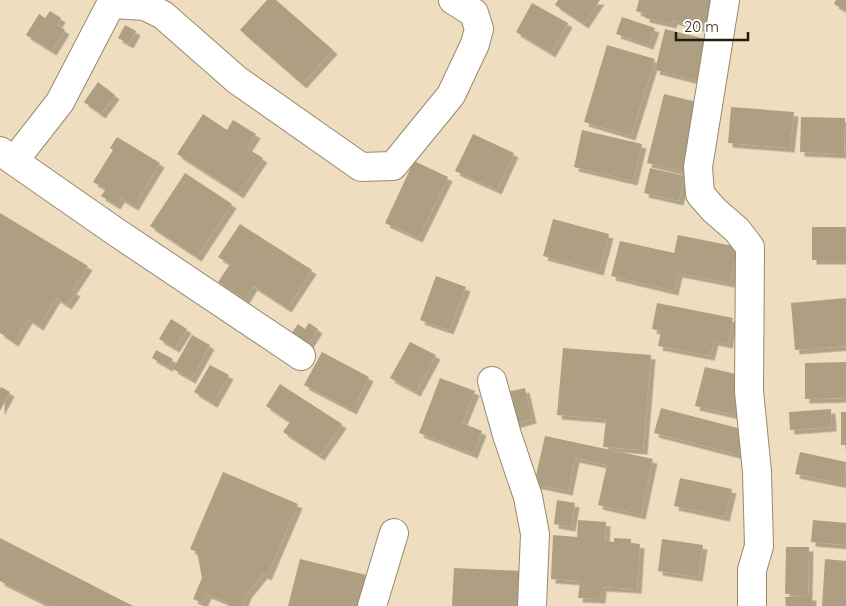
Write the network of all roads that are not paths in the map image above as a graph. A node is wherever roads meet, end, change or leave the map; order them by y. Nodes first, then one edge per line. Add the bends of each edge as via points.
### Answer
1 (453, 0) edge
2 (725, 0) edge
3 (112, 2) edge
4 (7, 156) edge
5 (301, 356) dead end
6 (492, 381) dead end
7 (394, 533) dead end
8 (372, 606) edge
9 (532, 606) edge
10 (752, 606) edge

1 - 3 street via 474,13 479,29 450,95 392,166 361,167 237,80 163,16 145,6
2 - 10 street via 698,167 700,194 750,247 749,391 757,472 759,546 752,570
3 - 4 street via 60,102
4 - 5 street
6 - 9 street via 536,534
7 - 8 street

